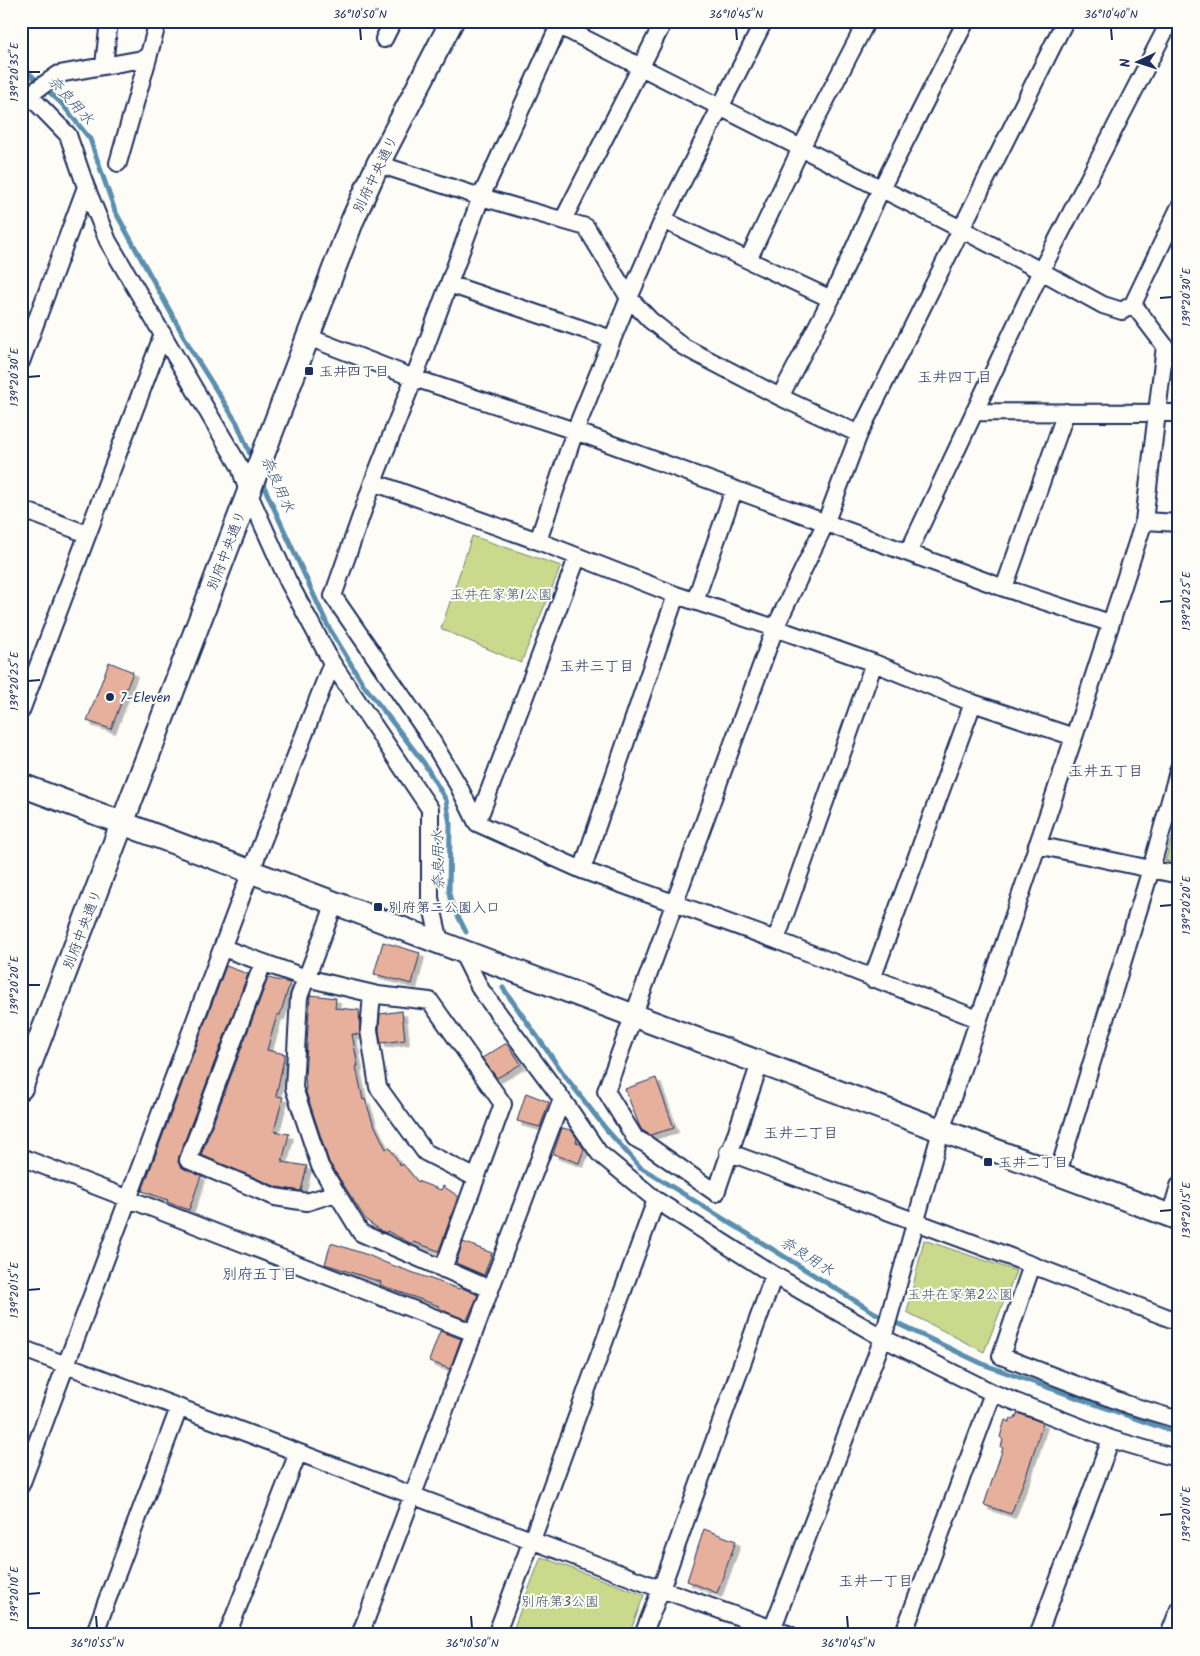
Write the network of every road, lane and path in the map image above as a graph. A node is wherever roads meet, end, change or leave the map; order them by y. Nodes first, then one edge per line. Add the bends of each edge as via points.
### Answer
1 (109, 21) edge
2 (158, 21) edge
3 (393, 21) edge
4 (452, 21) edge
5 (664, 21) edge
6 (764, 21) edge
7 (867, 21) edge
8 (966, 21) edge
9 (1065, 21) edge
10 (1170, 21) edge
11 (557, 23) edge
12 (384, 39) dead end
13 (148, 58) junction
14 (104, 66) junction
15 (640, 68) junction
16 (25, 92) edge
17 (720, 107) junction
18 (801, 148) junction
19 (118, 163) dead end
20 (378, 164) junction
21 (86, 188) junction
22 (881, 189) junction
23 (481, 197) junction
24 (1179, 208) edge
25 (563, 220) junction
26 (663, 220) junction
27 (961, 229) junction
28 (748, 260) junction
29 (1041, 271) junction
30 (449, 284) junction
31 (629, 298) junction
32 (831, 299) junction
33 (1132, 304) junction
34 (163, 334) junction
35 (308, 337) junction
36 (612, 339) junction
37 (21, 362) edge
38 (414, 378) junction
39 (780, 397) junction
40 (974, 412) junction
41 (1066, 412) junction
42 (1157, 412) junction
43 (1179, 413) edge
44 (575, 431) junction
45 (860, 434) junction
46 (372, 482) junction
47 (250, 487) junction
48 (734, 490) junction
49 (21, 509) edge
50 (1144, 521) junction
51 (1179, 522) edge
52 (826, 524) junction
53 (88, 534) junction
54 (538, 542) junction
55 (908, 553) junction
56 (577, 558) junction
57 (1004, 588) junction
58 (676, 595) junction
59 (696, 601) junction
60 (1110, 623) junction
61 (775, 628) junction
62 (332, 663) junction
63 (874, 664) junction
64 (973, 703) junction
65 (21, 711) edge
66 (1074, 737) junction
67 (1179, 768) edge
68 (21, 785) edge
69 (122, 823) junction
70 (477, 823) junction
71 (1037, 845) junction
72 (1151, 869) junction
73 (582, 870) junction
74 (251, 871) junction
75 (1179, 875) edge
76 (335, 903) junction
77 (675, 904) junction
78 (776, 940) junction
79 (440, 942) junction
80 (223, 948) junction
81 (461, 950) junction
82 (263, 963) junction
83 (306, 978) junction
84 (872, 979) junction
85 (372, 994) junction
86 (632, 1015) junction
87 (978, 1019) junction
88 (760, 1063) junction
89 (21, 1088) edge
90 (562, 1099) junction
91 (941, 1130) junction
92 (728, 1152) junction
93 (21, 1157) edge
94 (1058, 1173) junction
95 (476, 1178) junction
96 (1179, 1186) edge
97 (336, 1193) junction
98 (130, 1199) junction
99 (656, 1200) junction
100 (1175, 1217) edge
101 (915, 1221) junction
102 (1032, 1265) junction
103 (443, 1269) junction
104 (774, 1275) junction
105 (490, 1289) junction
106 (1179, 1322) edge
107 (474, 1333) junction
108 (883, 1338) junction
109 (21, 1348) edge
110 (67, 1366) junction
111 (993, 1393) junction
112 (179, 1408) junction
113 (1179, 1420) edge
114 (1111, 1439) junction
115 (298, 1453) junction
116 (1179, 1459) edge
117 (21, 1485) edge
118 (412, 1496) junction
119 (532, 1540) junction
120 (661, 1589) junction
121 (1179, 1609) edge
122 (771, 1632) edge
123 (94, 1635) edge
124 (227, 1635) edge
125 (360, 1635) edge
126 (496, 1635) edge
127 (643, 1635) edge
128 (790, 1635) edge
129 (903, 1635) edge
130 (1038, 1635) edge
131 (1170, 1635) edge

1 - 14 street
2 - 13 street
3 - 12 street
4 - 20 street, 別府中央通り
5 - 15 street
6 - 17 street
7 - 18 street
8 - 22 street
9 - 27 street
10 - 29 street
11 - 15 street
11 - 23 street
13 - 14 street
13 - 19 street
14 - 16 street via 59,74
15 - 17 street
15 - 25 street
16 - 21 street via 68,135
17 - 18 street
17 - 26 street
18 - 22 street
18 - 28 street
20 - 23 street
20 - 35 street, 別府中央通り via 353,219
21 - 34 street via 108,240
21 - 37 street
22 - 27 street
22 - 32 street
23 - 25 street
23 - 30 street
24 - 33 street
25 - 31 street via 586,227
26 - 28 street
26 - 31 street
27 - 29 street
27 - 45 street
28 - 32 street
29 - 33 street via 1103,305 1122,311
29 - 40 street
30 - 36 street
30 - 38 street
31 - 36 street
31 - 39 street via 684,347
32 - 39 street
33 - 42 street via 1165,346
34 - 47 street
34 - 53 street
35 - 38 street
35 - 47 street, 別府中央通り
36 - 44 street
38 - 44 street
38 - 46 street
39 - 45 street
40 - 41 street
40 - 55 street
41 - 42 street
41 - 57 street
42 - 43 street
42 - 50 street
44 - 48 street
44 - 54 street
45 - 52 street
46 - 54 street
46 - 70 street via 333,596 426,731
47 - 62 street via 288,581
47 - 69 street, 別府中央通り
48 - 52 street
48 - 59 street
49 - 53 street
50 - 51 street
50 - 60 street
52 - 55 street
52 - 61 street
53 - 65 street
54 - 56 street
55 - 57 street
56 - 58 street
56 - 70 street
57 - 60 street
58 - 59 street
58 - 73 street
59 - 61 street
60 - 66 street
61 - 63 street
61 - 77 street
62 - 74 street
62 - 79 street via 430,809 430,898
63 - 64 street
63 - 78 street
64 - 66 street
64 - 84 street
66 - 71 street
67 - 72 street
68 - 69 street
69 - 74 street
69 - 89 street, 別府中央通り
70 - 73 street
71 - 72 street
71 - 87 street
72 - 75 street
72 - 94 street
73 - 77 street
74 - 76 street
74 - 80 street
76 - 79 street
76 - 83 street
77 - 78 street
77 - 86 street
78 - 84 street
79 - 81 street
80 - 82 street
80 - 98 street
81 - 86 street
81 - 90 street via 481,990
82 - 83 street
82 - 97 street via 188,1160 275,1197 307,1202
83 - 85 street
83 - 97 street via 298,997 294,1088 320,1166
84 - 87 street
85 - 95 street via 370,1030 378,1087 425,1152
85 - 95 street via 430,1001 503,1104
86 - 88 street
86 - 92 street via 606,1091 636,1138 716,1193
87 - 91 street
88 - 91 street
88 - 92 street
90 - 99 street via 600,1153
90 - 105 street
91 - 94 street
91 - 101 street
92 - 101 street
93 - 98 street
94 - 100 street
95 - 103 street
96 - 100 street
97 - 103 street via 361,1233
98 - 107 street
98 - 110 street
99 - 104 street
99 - 119 street
101 - 102 street
101 - 108 street
102 - 106 street
102 - 113 street via 1001,1356 1129,1405
103 - 105 street
104 - 108 street
104 - 120 street
105 - 107 street
107 - 118 street
108 - 111 street
108 - 122 street
109 - 110 street
110 - 112 street
110 - 117 street
111 - 114 street
111 - 129 street
112 - 115 street
112 - 123 street
114 - 116 street
114 - 130 street
115 - 118 street
115 - 124 street
118 - 119 street
118 - 125 street
119 - 120 street
119 - 126 street
120 - 122 street
120 - 127 street
121 - 131 street
122 - 128 street

